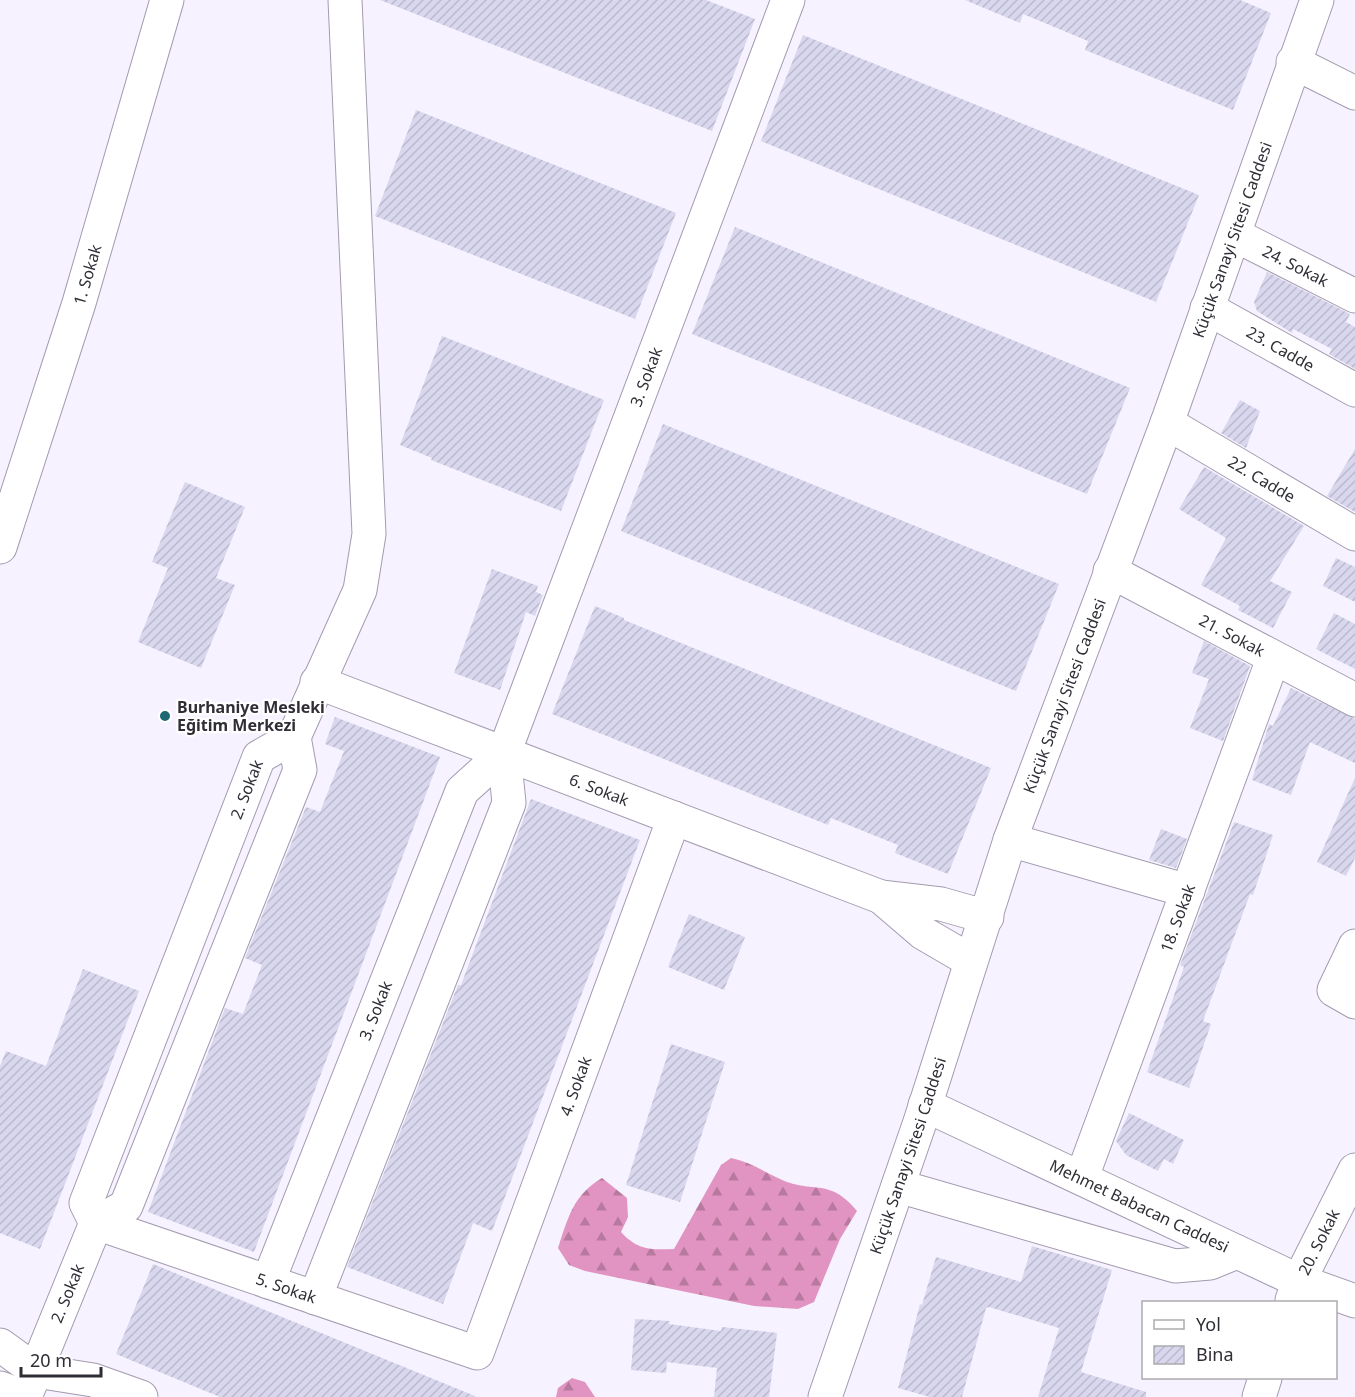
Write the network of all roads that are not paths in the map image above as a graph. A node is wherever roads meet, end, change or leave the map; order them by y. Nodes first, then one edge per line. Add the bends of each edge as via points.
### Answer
1 (167, 0) edge
2 (345, 0) edge
3 (788, 0) edge
4 (1317, 0) edge
5 (1293, 62) junction
6 (1355, 93) edge
7 (1235, 235) junction
8 (1355, 296) edge
9 (1207, 308) junction
10 (1355, 390) edge
11 (1167, 423) junction
12 (1355, 534) edge
13 (0, 547) edge
14 (1110, 571) junction
15 (1273, 659) junction
16 (317, 682) junction
17 (1355, 700) edge
18 (294, 737) junction
19 (504, 753) junction
20 (674, 818) junction
21 (1010, 840) junction
22 (1188, 891) junction
23 (881, 897) junction
24 (987, 917) junction
25 (1355, 946) edge
26 (971, 961) junction
27 (1355, 1002) edge
28 (926, 1106) junction
29 (1355, 1170) edge
30 (1082, 1177) junction
31 (898, 1186) junction
32 (96, 1223) junction
33 (1237, 1252) junction
34 (268, 1282) junction
35 (1295, 1292) edge
36 (315, 1298) junction
37 (1355, 1301) edge
38 (0, 1345) edge
39 (477, 1353) joint
40 (1264, 1379) edge
41 (0, 1388) edge
42 (28, 1388) edge
43 (141, 1397) edge
44 (825, 1397) edge
45 (1258, 1397) edge

1 - 13 street, 1. Sokak via 79,303
2 - 16 street via 369,534 360,590
3 - 19 street, 3. Sokak
4 - 5 street, Küçük Sanayi Sitesi Caddesi
5 - 6 street
5 - 7 street, Küçük Sanayi Sitesi Caddesi
7 - 8 street, 24. Sokak
7 - 9 street, Küçük Sanayi Sitesi Caddesi
9 - 10 street, 23. Cadde
9 - 11 street, Küçük Sanayi Sitesi Caddesi
11 - 12 street, 22. Cadde
11 - 14 street, Küçük Sanayi Sitesi Caddesi
14 - 15 street, 21. Sokak
14 - 21 street, Küçük Sanayi Sitesi Caddesi
15 - 17 street, 21. Sokak
15 - 22 street, 18. Sokak
16 - 18 street
16 - 19 street, 6. Sokak
18 - 32 street via 300,770 126,1206
18 - 32 street, 2. Sokak via 259,758 87,1203
19 - 20 street, 6. Sokak
19 - 34 street, 3. Sokak via 462,791
19 - 36 street, 3. Sokak via 509,803
20 - 23 street, 6. Sokak
20 - 39 street, 4. Sokak
21 - 22 street
21 - 24 street, Küçük Sanayi Sitesi Caddesi
22 - 30 street, 18. Sokak
23 - 24 street via 941,904
23 - 26 street via 923,933
24 - 26 street, Küçük Sanayi Sitesi Caddesi
25 - 27 street via 1334,990
26 - 28 street, Küçük Sanayi Sitesi Caddesi
28 - 30 street, Mehmet Babacan Caddesi
28 - 31 street, Küçük Sanayi Sitesi Caddesi
29 - 35 street, 20. Sokak
30 - 33 street, Mehmet Babacan Caddesi
31 - 33 street via 1175,1266 1210,1263
31 - 44 street, Küçük Sanayi Sitesi Caddesi
32 - 34 street, 5. Sokak
32 - 42 street, 2. Sokak
33 - 35 street, Mehmet Babacan Caddesi
34 - 36 street, 5. Sokak
35 - 37 street, Mehmet Babacan Caddesi
36 - 39 street, 5. Sokak
38 - 42 street
40 - 45 street
41 - 42 street
42 - 43 street via 93,1380

